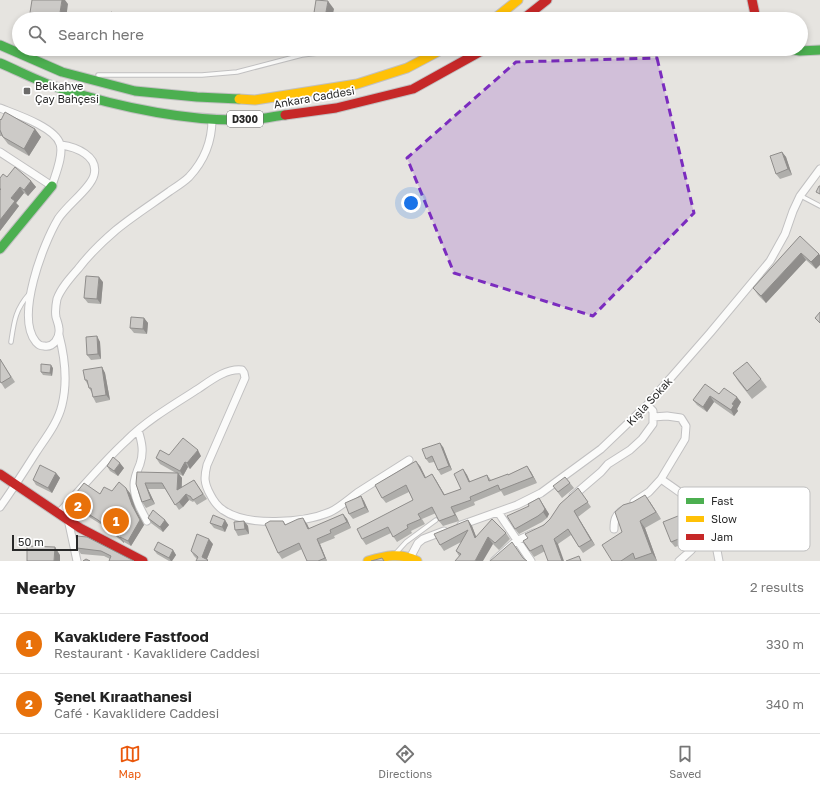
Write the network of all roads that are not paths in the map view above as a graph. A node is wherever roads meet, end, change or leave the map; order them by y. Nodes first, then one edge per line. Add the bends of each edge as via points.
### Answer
1 (518, 0) edge
2 (547, 0) edge
3 (752, 0) edge
4 (503, 12) edge
5 (532, 12) edge
6 (755, 12) edge
7 (0, 45) edge
8 (12, 50) edge
9 (820, 50) edge
10 (808, 51) edge
11 (25, 56) edge
12 (298, 56) edge
13 (428, 56) edge
14 (472, 56) edge
15 (0, 63) edge
16 (76, 75) junction
17 (0, 108) edge
18 (212, 119) junction
19 (61, 145) junction
20 (0, 152) edge
21 (820, 169) edge
22 (52, 186) junction
23 (800, 196) junction
24 (820, 206) edge
25 (0, 249) edge
26 (30, 294) junction
27 (59, 335) junction
28 (11, 342) dead end
29 (647, 405) junction
30 (653, 417) junction
31 (138, 430) junction
32 (409, 460) dead end
33 (0, 474) edge
34 (661, 479) junction
35 (16, 484) junction
36 (678, 492) edge
37 (566, 501) edge
38 (0, 507) edge
39 (498, 512) junction
40 (60, 513) junction
41 (68, 519) junction
42 (436, 520) edge
43 (147, 521) edge
44 (542, 529) edge
45 (614, 529) dead end
46 (516, 541) junction
47 (692, 551) edge
48 (717, 551) edge
49 (394, 555) junction
50 (77, 560) edge
51 (412, 560) edge
52 (86, 561) edge
53 (144, 561) edge
54 (368, 561) edge
55 (494, 561) edge
56 (531, 561) edge
57 (679, 561) edge
58 (719, 561) edge

1 - 4 main road
2 - 5 main road
3 - 6 main road
7 - 8 main road, Ankara Caddesi / D300
9 - 10 main road
11 - 16 main road, Ankara Caddesi / D300 via 62,72
12 - 16 lane via 237,72 202,75
13 - 16 main road, Ankara Caddesi / D300 via 407,68 357,84 255,100 134,91
14 - 18 main road, Ankara Caddesi / D300 via 413,89 336,108 257,119
15 - 18 main road, Ankara Caddesi / D300 via 58,88 111,103 160,113
17 - 19 street via 33,121 49,131
18 - 27 street via 211,139 203,157 188,178 115,231 66,284 57,300
19 - 22 street
19 - 26 street via 70,146 92,159 95,174 91,184 72,201 58,219 43,252
20 - 22 street
21 - 23 street, Kışla Sokak
22 - 25 main road
23 - 24 lane
23 - 29 street, Kışla Sokak via 785,234 770,261
26 - 27 street via 28,317 35,341 40,346 47,347 56,342
26 - 28 lane via 15,315
27 - 35 street via 66,372 62,406 53,426
29 - 30 street via 653,411
29 - 39 street, Kışla Sokak via 601,449 552,486
30 - 34 street via 680,418 686,426 685,439
30 - 37 street via 653,424 642,439 608,464
31 - 32 street via 164,410 214,379 231,370 242,370 245,378 243,384 204,476 206,487 222,510 253,520 278,521 330,512
31 - 40 street
31 - 43 street via 143,443 134,486 135,495
33 - 35 main road
34 - 36 street
34 - 45 street via 649,492 616,515
35 - 38 street
35 - 40 main road
39 - 46 street
39 - 51 street, Kışla Sokak via 423,539 418,543
40 - 41 main road
41 - 50 street
41 - 53 main road via 80,528
42 - 49 lane via 406,542
44 - 46 street
46 - 55 street
46 - 56 street
47 - 57 street
48 - 58 street
49 - 51 main road
49 - 54 main road
50 - 52 street

